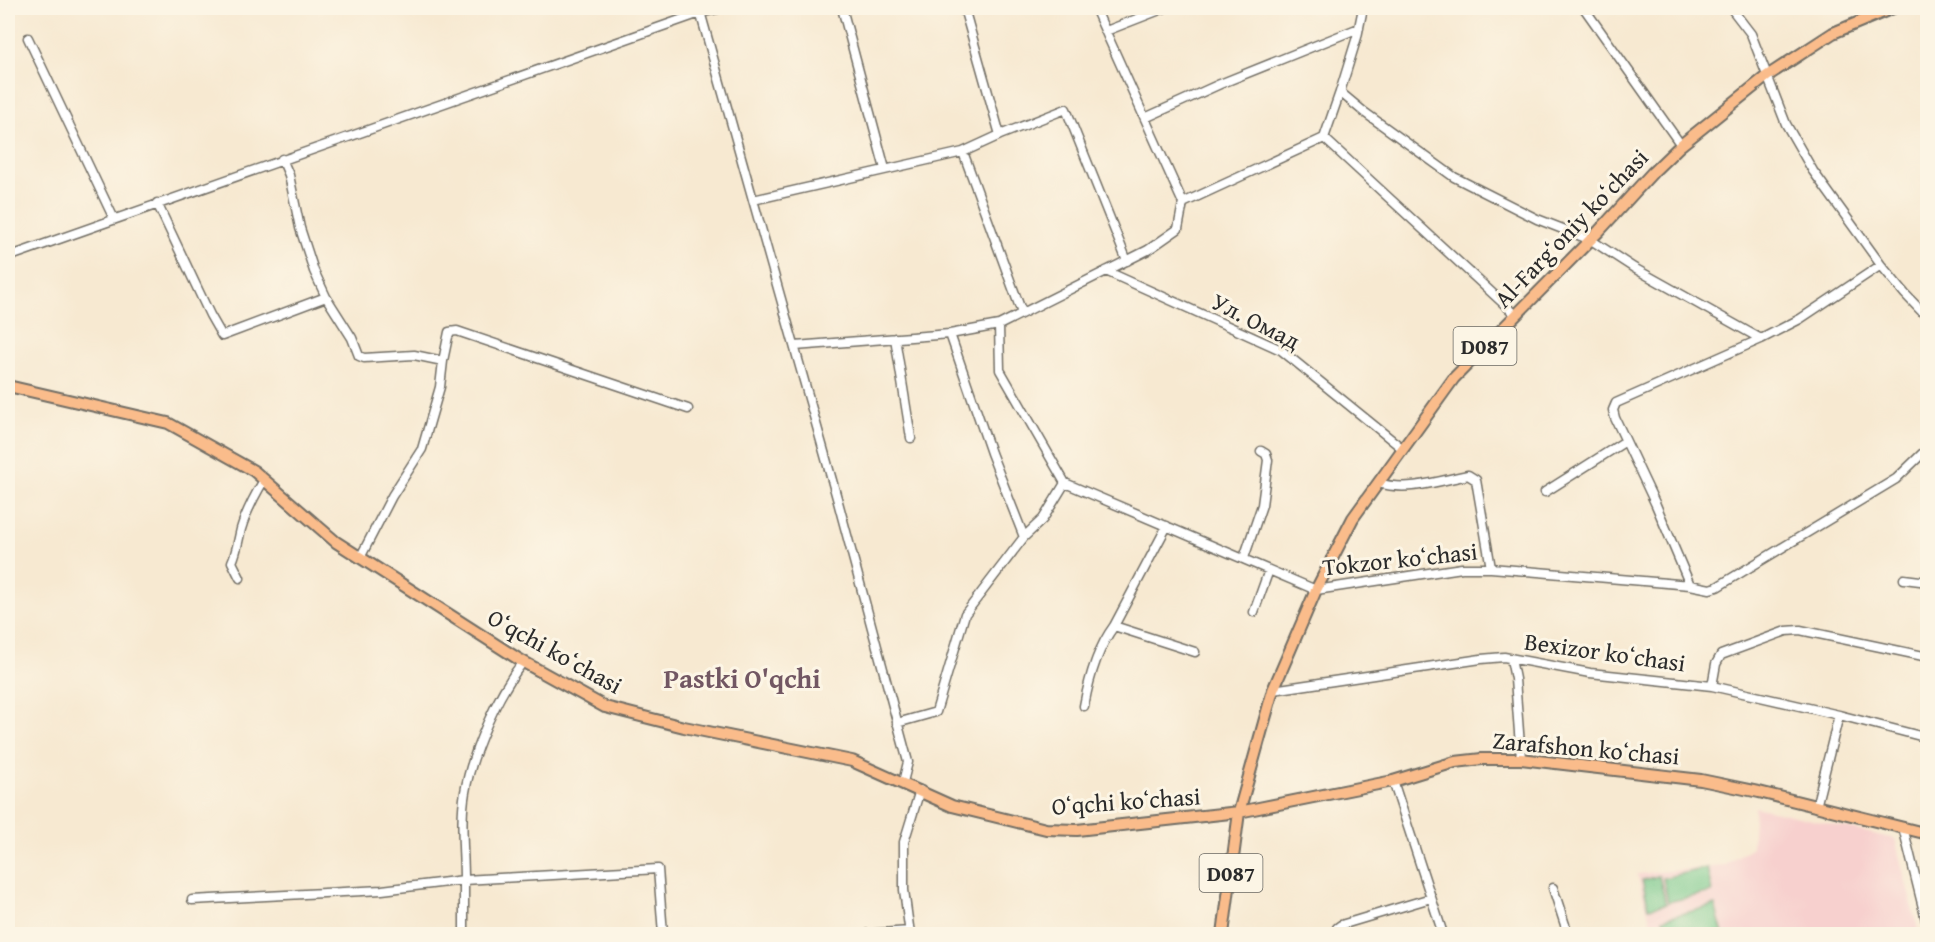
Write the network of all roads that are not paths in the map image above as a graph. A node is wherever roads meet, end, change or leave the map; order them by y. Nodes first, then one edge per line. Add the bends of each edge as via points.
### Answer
1 (722, 8) edge
2 (842, 8) edge
3 (964, 8) edge
4 (1095, 8) edge
5 (1165, 8) edge
6 (1364, 8) edge
7 (1584, 8) edge
8 (1734, 8) edge
9 (1893, 8) edge
10 (700, 10) edge
11 (1359, 28) junction
12 (1106, 32) junction
13 (28, 38) dead end
14 (1767, 76) junction
15 (1340, 92) junction
16 (1145, 118) junction
17 (1000, 135) junction
18 (1324, 138) junction
19 (1681, 145) junction
20 (963, 152) junction
21 (282, 159) junction
22 (885, 169) junction
23 (753, 200) junction
24 (157, 203) junction
25 (1183, 203) junction
26 (114, 219) junction
27 (1591, 240) junction
28 (8, 257) edge
29 (1127, 261) junction
30 (1881, 265) junction
31 (1106, 271) junction
32 (326, 297) junction
33 (1022, 313) junction
34 (1516, 315) junction
35 (1928, 318) edge
36 (999, 325) junction
37 (950, 334) junction
38 (895, 338) junction
39 (1761, 339) junction
40 (795, 346) junction
41 (443, 360) junction
42 (8, 386) edge
43 (688, 409) dead end
44 (911, 438) dead end
45 (1624, 442) junction
46 (1928, 448) edge
47 (1403, 449) junction
48 (1261, 451) dead end
49 (264, 480) junction
50 (1065, 483) junction
51 (1378, 483) junction
52 (1545, 492) dead end
53 (1167, 526) junction
54 (1024, 537) junction
55 (360, 558) junction
56 (1244, 558) junction
57 (1491, 568) junction
58 (1269, 570) junction
59 (240, 578) dead end
60 (1904, 579) dead end
61 (1928, 582) edge
62 (1690, 585) junction
63 (1316, 590) junction
64 (1254, 612) dead end
65 (1114, 626) junction
66 (1195, 652) dead end
67 (1928, 657) edge
68 (1511, 658) junction
69 (523, 662) junction
70 (1712, 686) junction
71 (1273, 690) junction
72 (1084, 706) dead end
73 (1839, 715) junction
74 (897, 723) junction
75 (1928, 738) edge
76 (1521, 759) junction
77 (1393, 781) junction
78 (903, 782) junction
79 (920, 790) junction
80 (1816, 807) junction
81 (1239, 812) junction
82 (1903, 827) junction
83 (1928, 834) edge
84 (464, 880) junction
85 (1553, 888) dead end
86 (1431, 898) junction
87 (192, 900) dead end
88 (1928, 928) edge
89 (910, 933) edge
90 (464, 934) edge
91 (663, 934) edge
92 (867, 934) edge
93 (1223, 934) edge
94 (1335, 934) edge
95 (1443, 934) edge
96 (1568, 934) edge

1 - 10 street
2 - 22 street
3 - 17 street
4 - 12 street
5 - 12 street
6 - 11 street
7 - 19 street
8 - 14 street via 1751,34
9 - 14 main road, Al-Fargʻoniy koʻchasi / D087 via 1833,33
10 - 21 street
10 - 23 street
11 - 15 street
11 - 16 street
12 - 16 street
13 - 26 street
14 - 19 main road, Al-Fargʻoniy koʻchasi / D087
14 - 30 street via 1786,124 1813,171
15 - 18 street
15 - 27 street via 1454,177 1537,219
16 - 25 street
17 - 20 street
17 - 29 street via 1066,109
18 - 25 street
18 - 34 street
19 - 27 main road, Al-Fargʻoniy koʻchasi / D087
20 - 22 street
20 - 33 street
21 - 24 street
21 - 32 street via 300,228
22 - 23 street
23 - 40 street
24 - 26 street
24 - 32 street via 222,336
25 - 29 street via 1178,229
26 - 28 street
27 - 34 main road, Al-Fargʻoniy koʻchasi / D087
27 - 39 street
29 - 31 street
30 - 35 street
30 - 39 street via 1800,319
31 - 33 street
31 - 47 street, Ул. Омад via 1281,350
32 - 41 street via 359,356 414,355
33 - 36 street
34 - 47 main road, Al-Fargʻoniy koʻchasi / D087 via 1454,378
36 - 37 street
36 - 50 street via 1000,370
37 - 38 street
37 - 54 street
38 - 40 street
38 - 44 street
39 - 45 street via 1616,403 1613,410
40 - 74 street
41 - 43 street via 450,332 457,331
41 - 55 street via 440,387 422,449
42 - 49 main road, Oʻqchi koʻchasi via 168,423
45 - 52 street
45 - 62 street
46 - 62 street, Tokzor koʻchasi via 1896,479 1717,586 1710,589
47 - 51 main road, Al-Fargʻoniy koʻchasi / D087
48 - 56 street via 1268,460 1262,505
49 - 55 main road, Oʻqchi koʻchasi
49 - 59 street via 241,529 232,562
50 - 53 street, Tokzor koʻchasi
50 - 54 street via 1043,519
51 - 57 street via 1408,487 1473,477
51 - 63 main road, Al-Fargʻoniy koʻchasi / D087 via 1353,518
53 - 56 street, Tokzor koʻchasi
53 - 65 street
54 - 74 street via 965,614 936,712
55 - 69 main road, Oʻqchi koʻchasi
56 - 58 street, Tokzor koʻchasi
57 - 62 street, Tokzor koʻchasi
57 - 63 street, Tokzor koʻchasi via 1462,568
58 - 63 street, Tokzor koʻchasi
58 - 64 street
60 - 61 street
63 - 71 main road, Al-Fargʻoniy koʻchasi / D087
65 - 66 street
65 - 72 street via 1091,672
67 - 70 street via 1800,630 1785,631 1722,655
68 - 70 street, Bexizor koʻchasi via 1590,673
68 - 71 street, Bexizor koʻchasi via 1481,659
68 - 76 street
69 - 78 main road, Oʻqchi koʻchasi via 605,707 852,761
69 - 84 street via 494,710 471,767 465,793
70 - 73 street, Bexizor koʻchasi
71 - 81 main road, Al-Fargʻoniy koʻchasi / D087
73 - 75 street, Bexizor koʻchasi
73 - 80 street
74 - 78 street via 908,762
76 - 77 main road, Zarafshon koʻchasi via 1455,762
76 - 80 main road, Zarafshon koʻchasi via 1701,780
77 - 81 main road, Zarafshon koʻchasi
77 - 86 street
78 - 79 main road, Oʻqchi koʻchasi
79 - 81 main road, Oʻqchi koʻchasi via 952,806 1046,829 1077,830
79 - 89 street via 904,842 904,890
80 - 82 main road, Zarafshon koʻchasi
81 - 93 main road, D087
82 - 83 main road, Zarafshon koʻchasi
82 - 88 street
84 - 87 street via 382,890
84 - 90 street
84 - 91 street via 658,869
85 - 96 street
86 - 94 street via 1341,925
86 - 95 street
89 - 92 street

